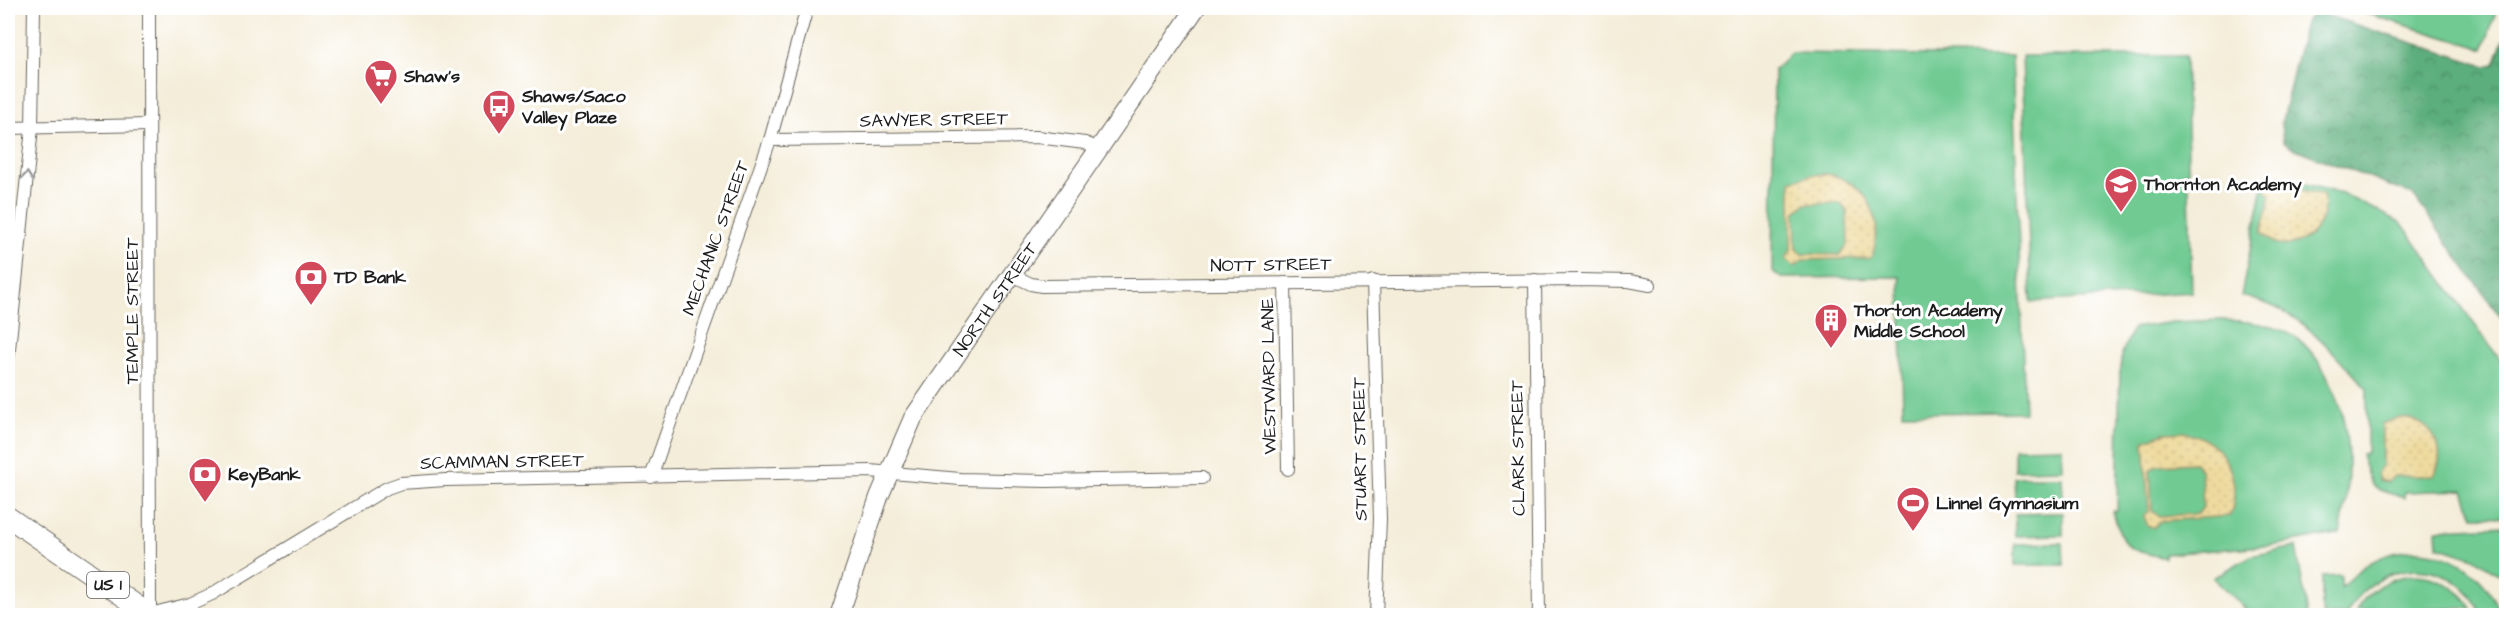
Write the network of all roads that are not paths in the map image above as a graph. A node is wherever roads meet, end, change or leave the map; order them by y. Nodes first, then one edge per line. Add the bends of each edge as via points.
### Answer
1 (34, 8) edge
2 (149, 8) edge
3 (807, 8) edge
4 (1196, 8) edge
5 (149, 125) junction
6 (8, 128) edge
7 (32, 128) junction
8 (770, 140) junction
9 (1097, 148) junction
10 (1010, 274) junction
11 (1535, 280) junction
12 (1373, 281) junction
13 (1285, 283) junction
14 (1650, 285) dead end
15 (8, 359) edge
16 (1288, 469) dead end
17 (889, 471) junction
18 (651, 477) junction
19 (1202, 478) dead end
20 (8, 517) edge
21 (151, 615) edge
22 (705, 615) edge
23 (711, 615) edge
24 (839, 615) edge
25 (1376, 615) edge
26 (1539, 615) edge

1 - 7 street
2 - 5 street, TEMPLE STREET
3 - 8 street, MECHANIC STREET
4 - 9 main road, NORTH STREET
5 - 7 street
5 - 21 street, TEMPLE STREET
6 - 7 street
15 -> 7 street
8 - 9 street, SAWYER STREET via 1016,136 1077,141
8 - 18 street, MECHANIC STREET
9 - 10 main road, NORTH STREET
10 - 13 street, NOTT STREET via 1042,286
10 - 17 main road, NORTH STREET via 921,404
11 - 12 street, NOTT STREET
11 - 14 street, NOTT STREET
11 - 26 street, CLARK STREET
12 - 13 street, NOTT STREET
12 - 25 street, STUART STREET via 1380,519
13 - 16 street, WESTWARD LANE
17 - 18 street, SCAMMAN STREET
17 - 19 street, SCAMMAN STREET via 981,479
17 - 24 main road, NORTH STREET
18 - 21 street, SCAMMAN STREET via 401,483 367,499 212,594
20 - 21 main road, US 1
22 - 23 street

